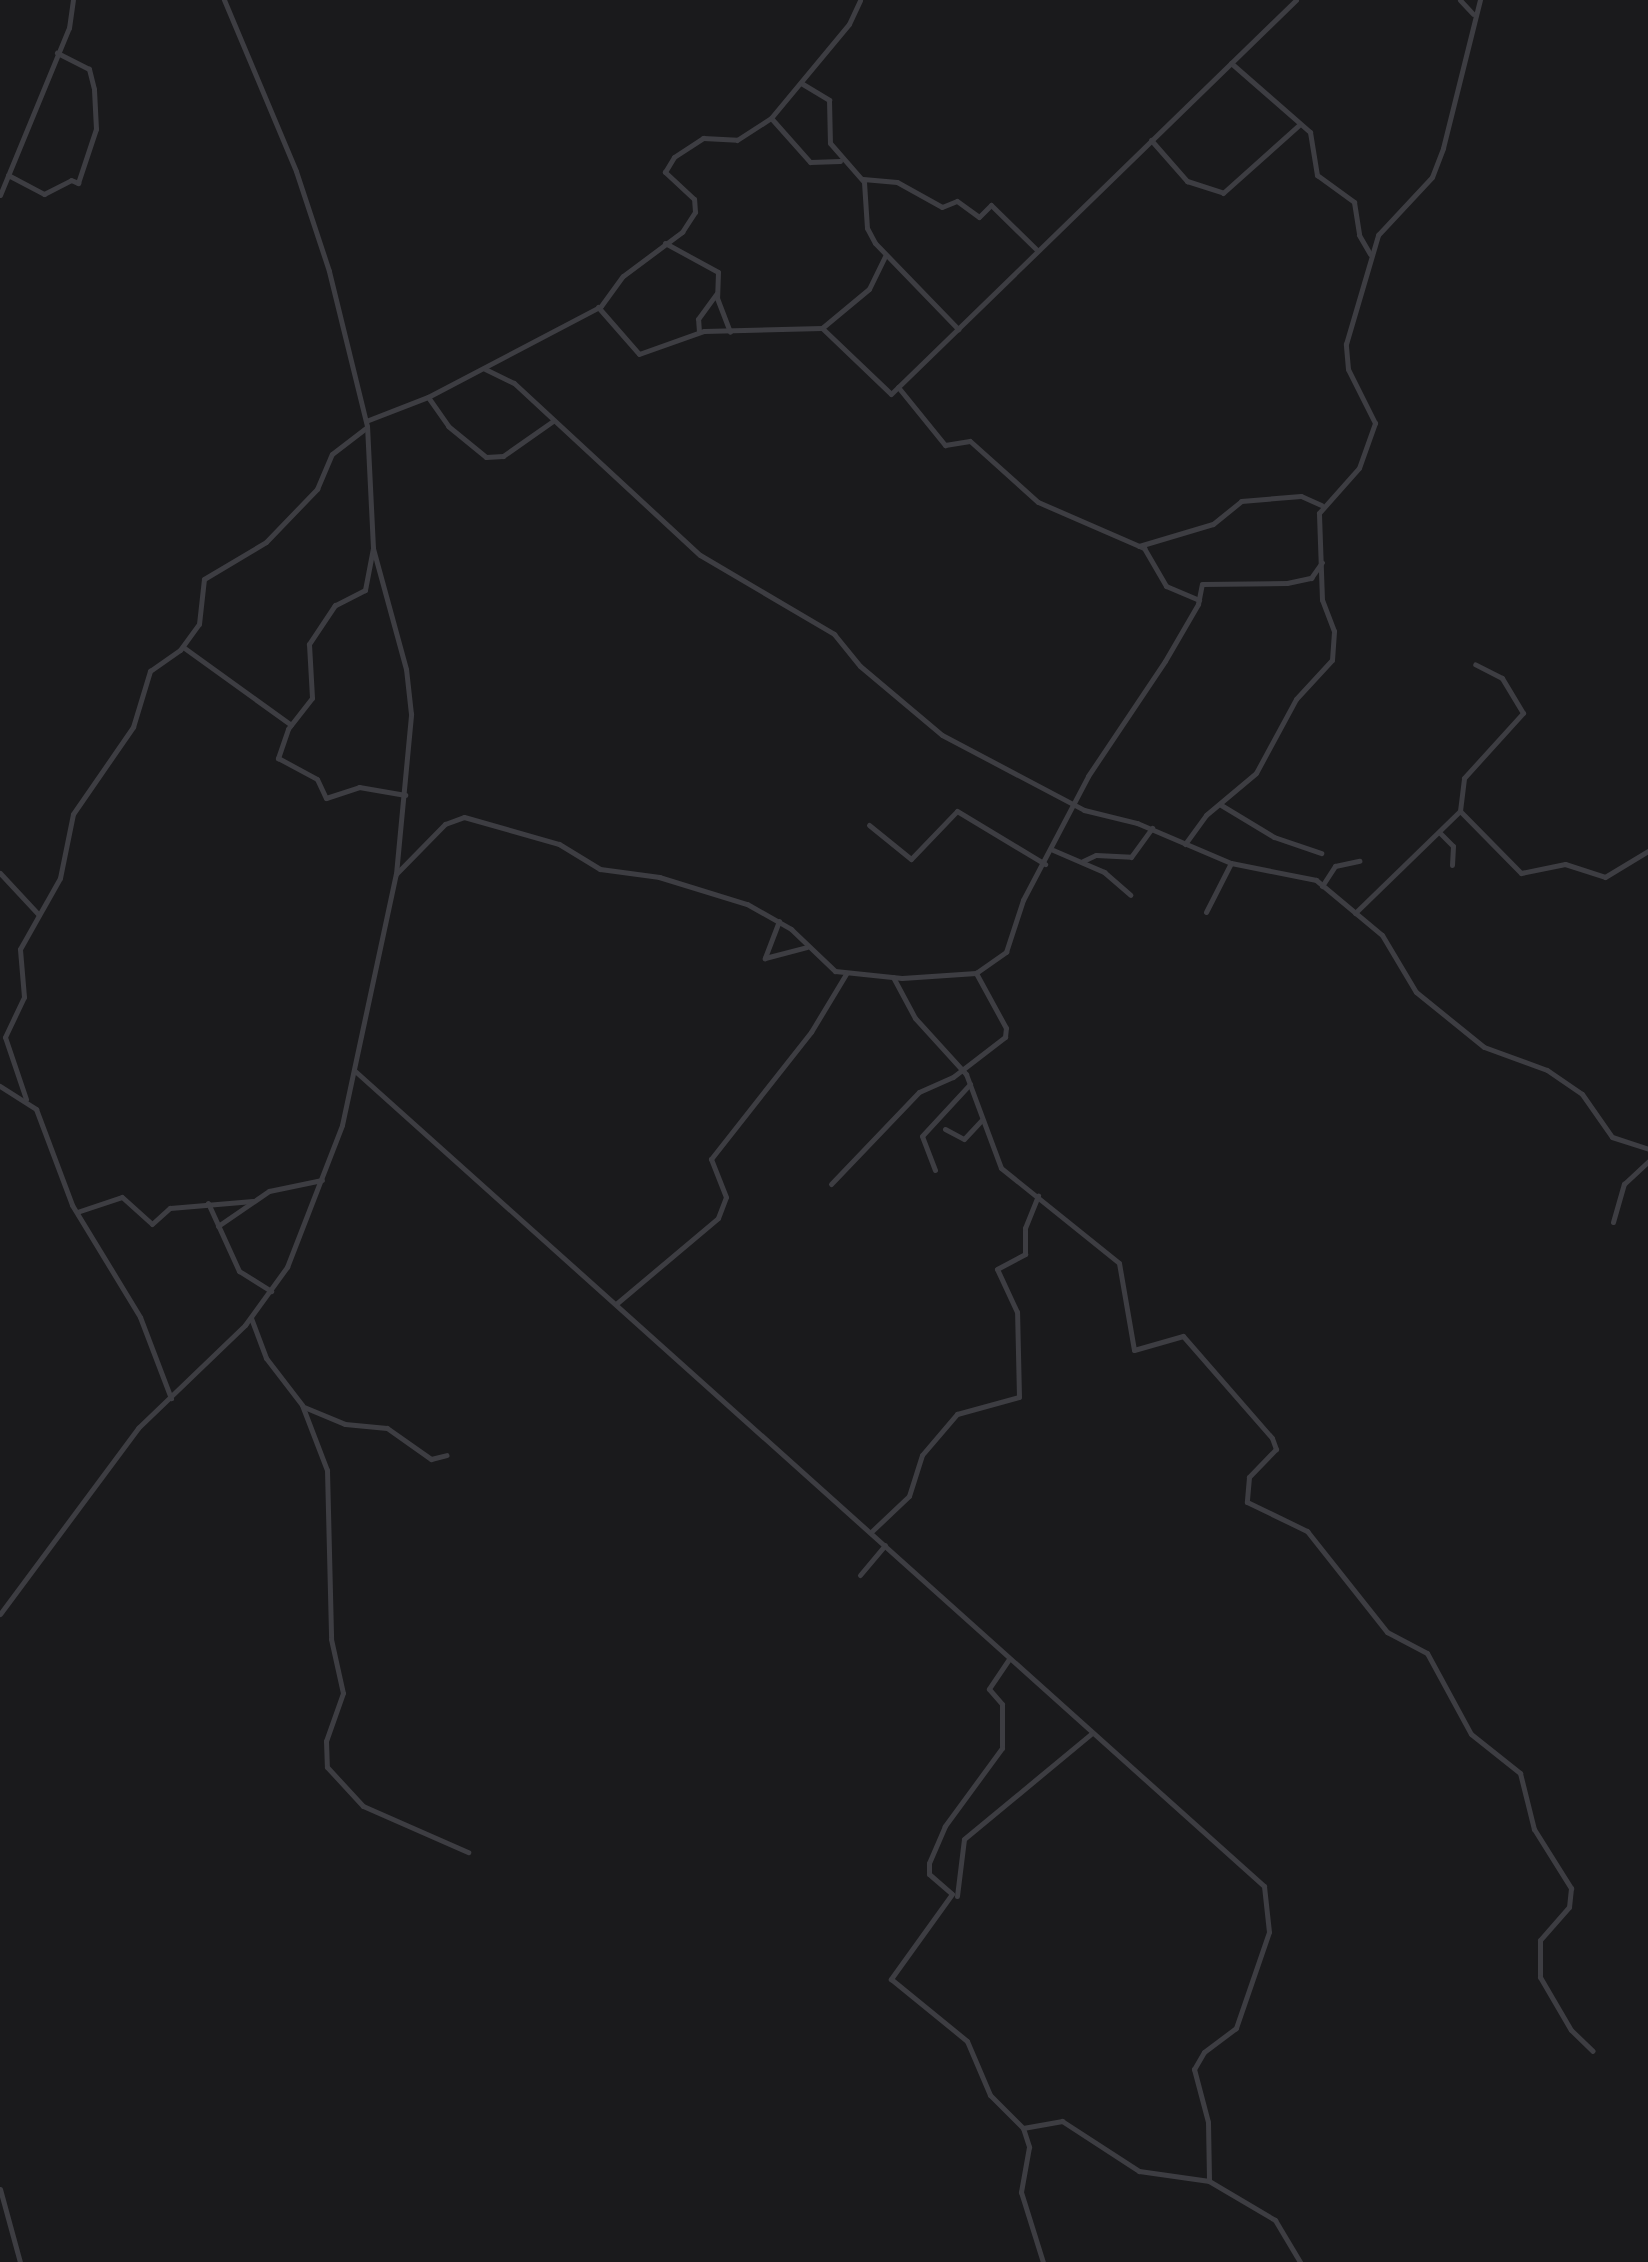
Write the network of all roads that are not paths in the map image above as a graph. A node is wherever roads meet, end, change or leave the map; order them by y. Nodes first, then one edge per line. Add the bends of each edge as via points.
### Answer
1 (73, 0) edge
2 (224, 0) edge
3 (860, 0) edge
4 (1296, 0) edge
5 (1460, 0) edge
6 (1480, 0) edge
7 (1473, 14) junction
8 (57, 54) junction
9 (1231, 63) junction
10 (801, 83) junction
11 (771, 118) junction
12 (1298, 126) junction
13 (1150, 140) junction
14 (840, 161) junction
15 (8, 175) junction
16 (863, 179) junction
17 (0, 195) edge
18 (665, 243) junction
19 (1037, 250) junction
20 (1370, 254) junction
21 (885, 256) junction
22 (717, 293) junction
23 (598, 307) junction
24 (822, 328) junction
25 (958, 330) junction
26 (699, 332) junction
27 (730, 332) junction
28 (485, 369) junction
29 (898, 387) junction
30 (428, 397) junction
31 (553, 421) junction
32 (367, 424) junction
33 (1321, 505) junction
34 (1139, 546) junction
35 (373, 548) junction
36 (1322, 562) junction
37 (1199, 600) junction
38 (183, 647) junction
39 (1475, 664) dead end
40 (291, 725) junction
41 (405, 795) junction
42 (1221, 805) junction
43 (1073, 806) junction
44 (1460, 811) junction
45 (869, 825) dead end
46 (1152, 828) junction
47 (1440, 832) junction
48 (1185, 844) junction
49 (1053, 850) junction
50 (1648, 851) edge
51 (1321, 853) dead end
52 (1083, 861) junction
53 (1359, 861) dead end
54 (1045, 863) junction
55 (1231, 863) junction
56 (1452, 865) dead end
57 (0, 873) edge
58 (397, 874) junction
59 (1322, 886) junction
60 (1130, 895) dead end
61 (1206, 912) dead end
62 (1355, 913) junction
63 (39, 915) junction
64 (779, 921) junction
65 (807, 947) junction
66 (976, 973) junction
67 (846, 974) junction
68 (893, 977) junction
69 (3, 1036) edge
70 (963, 1070) junction
71 (355, 1071) junction
72 (970, 1084) junction
73 (0, 1086) edge
74 (26, 1099) junction
75 (982, 1120) junction
76 (944, 1129) dead end
77 (1648, 1150) edge
78 (1648, 1162) edge
79 (935, 1170) dead end
80 (322, 1180) junction
81 (831, 1184) dead end
82 (1038, 1195) junction
83 (253, 1201) junction
84 (208, 1203) junction
85 (77, 1212) junction
86 (1613, 1222) dead end
87 (218, 1226) junction
88 (271, 1291) junction
89 (616, 1304) junction
90 (251, 1318) junction
91 (245, 1325) junction
92 (257, 1331) junction
93 (171, 1398) junction
94 (302, 1405) junction
95 (447, 1455) dead end
96 (871, 1532) junction
97 (885, 1545) junction
98 (860, 1575) dead end
99 (0, 1614) edge
100 (1009, 1659) junction
101 (1091, 1733) junction
102 (468, 1852) dead end
103 (957, 1896) dead end
104 (1593, 2052) dead end
105 (1023, 2128) junction
106 (1209, 2181) junction
107 (0, 2189) edge
108 (20, 2262) edge
109 (1043, 2262) edge
110 (1300, 2262) edge

1 - 8 street
2 - 32 street via 296,172 329,271
3 - 10 street via 849,24
4 - 9 street
5 - 7 street
6 - 7 street
7 - 20 street via 1454,111 1432,177 1389,219
8 - 15 street
8 - 15 street via 89,69 94,89 96,129 78,183 71,180 44,194
9 - 12 street
9 - 13 street
10 - 11 street
10 - 14 street via 829,100 828,135
11 - 14 street via 810,162
11 - 18 street via 737,141 704,138 674,157 667,176 697,205 685,229
12 - 13 street via 1223,193 1187,181
12 - 20 street via 1310,132 1317,174 1355,203 1359,235
13 - 19 street
14 - 16 street
15 - 17 street
16 - 19 street via 897,182 942,207 957,201 979,217 992,205
16 - 21 street via 867,228
18 - 22 street via 714,267
18 - 23 street via 624,276
19 - 25 street
20 - 33 street via 1345,353 1374,429 1359,468
21 - 24 street via 869,289
21 - 25 street
22 - 26 street via 698,319
22 - 27 street
23 - 26 street via 639,354
23 - 28 street
24 - 27 street
24 - 29 street via 884,392
25 - 29 street
26 - 27 street
28 - 30 street
28 - 31 street via 514,383
29 - 34 street via 945,445 970,441 1048,509 1073,522 1095,523
30 - 31 street via 448,426 486,457 506,454
30 - 32 street
31 - 43 street via 653,505 692,548 828,629 860,666 932,727
32 - 35 street
32 - 38 street via 332,454 317,489 267,542 204,579 201,619
33 - 34 street via 1301,496 1241,501 1213,524
33 - 36 street
34 - 37 street via 1166,586
35 - 40 street via 365,590 334,605 309,643 312,698
35 - 41 street via 406,669
36 - 37 street via 1311,578 1287,583 1204,582
36 - 42 street via 1322,600 1334,631 1332,660 1296,699 1258,770
37 - 43 street
38 - 40 street
38 - 63 street via 150,671 134,727 110,769 80,800 62,848 60,878
39 - 44 street via 1502,678 1523,713 1464,778
40 - 41 street via 279,761 317,779 325,797 359,787
41 - 58 street
42 - 48 street
42 - 51 street via 1274,837
43 - 46 street
43 - 49 street
44 - 47 street
44 - 50 street via 1521,873 1564,864 1605,877
45 - 54 street via 911,859 960,812
46 - 48 street
46 - 52 street via 1131,857 1096,855
47 - 56 street via 1452,845
47 - 62 street
48 - 55 street
49 - 52 street
49 - 54 street
52 - 60 street
53 - 59 street via 1335,866
54 - 66 street via 1023,900 1006,952
55 - 59 street via 1308,876
55 - 61 street
57 - 63 street
58 - 64 street via 445,824 464,817 559,844 600,869 721,894
58 - 71 street
59 - 62 street
62 - 77 street via 1382,934 1416,992 1484,1047 1553,1074 1587,1100 1612,1137
63 - 69 street via 20,949 24,997
64 - 65 street
64 - 65 street via 765,958
65 - 67 street via 828,968
66 - 68 street
66 - 70 street via 1007,1033
67 - 68 street
67 - 89 street via 811,1032 711,1159 726,1197 718,1218
68 - 70 street via 915,1018
69 - 74 street
70 - 72 street
70 - 81 street via 919,1092
71 - 80 street
71 - 89 street
72 - 75 street
72 - 79 street via 922,1136
73 - 74 street
74 - 85 street via 56,1149
75 - 76 street via 964,1139
75 - 82 street via 1001,1168
78 - 86 street via 1624,1184
80 - 83 street via 280,1187
80 - 88 street via 301,1238
82 - 96 street via 1026,1228 1026,1254 998,1269 1017,1312 1019,1397 957,1414 922,1455 909,1496
82 - 104 street via 1085,1242 1119,1263 1134,1350 1183,1336 1272,1438 1276,1450 1249,1477 1247,1502 1307,1531 1387,1632 1427,1653 1471,1734 1520,1773 1535,1829 1571,1888 1569,1907 1540,1940 1539,1977 1571,2031
83 - 84 street
83 - 87 street
84 - 85 street via 170,1208 152,1224 122,1197
84 - 87 street
85 - 93 street via 140,1317
87 - 88 street via 239,1272
88 - 90 street
89 - 96 street
90 - 91 street
90 - 92 street
91 - 92 street
91 - 93 street
92 - 94 street via 268,1360
93 - 99 street via 128,1439
94 - 95 street via 345,1424 387,1428 431,1459
94 - 102 street via 328,1478 331,1639 343,1693 326,1741 327,1767 363,1806
96 - 97 street
97 - 98 street
97 - 100 street
100 - 101 street
100 - 105 street via 989,1689 1002,1704 1004,1743 945,1826 929,1863 929,1874 952,1894 891,1979 967,2041 990,2095
101 - 103 street via 964,1839
101 - 106 street via 1265,1888 1269,1932 1236,2028 1204,2052 1194,2068 1208,2122
105 - 106 street via 1062,2121 1139,2171
105 - 109 street via 1029,2147 1021,2192
106 - 110 street via 1275,2220
107 - 108 street

